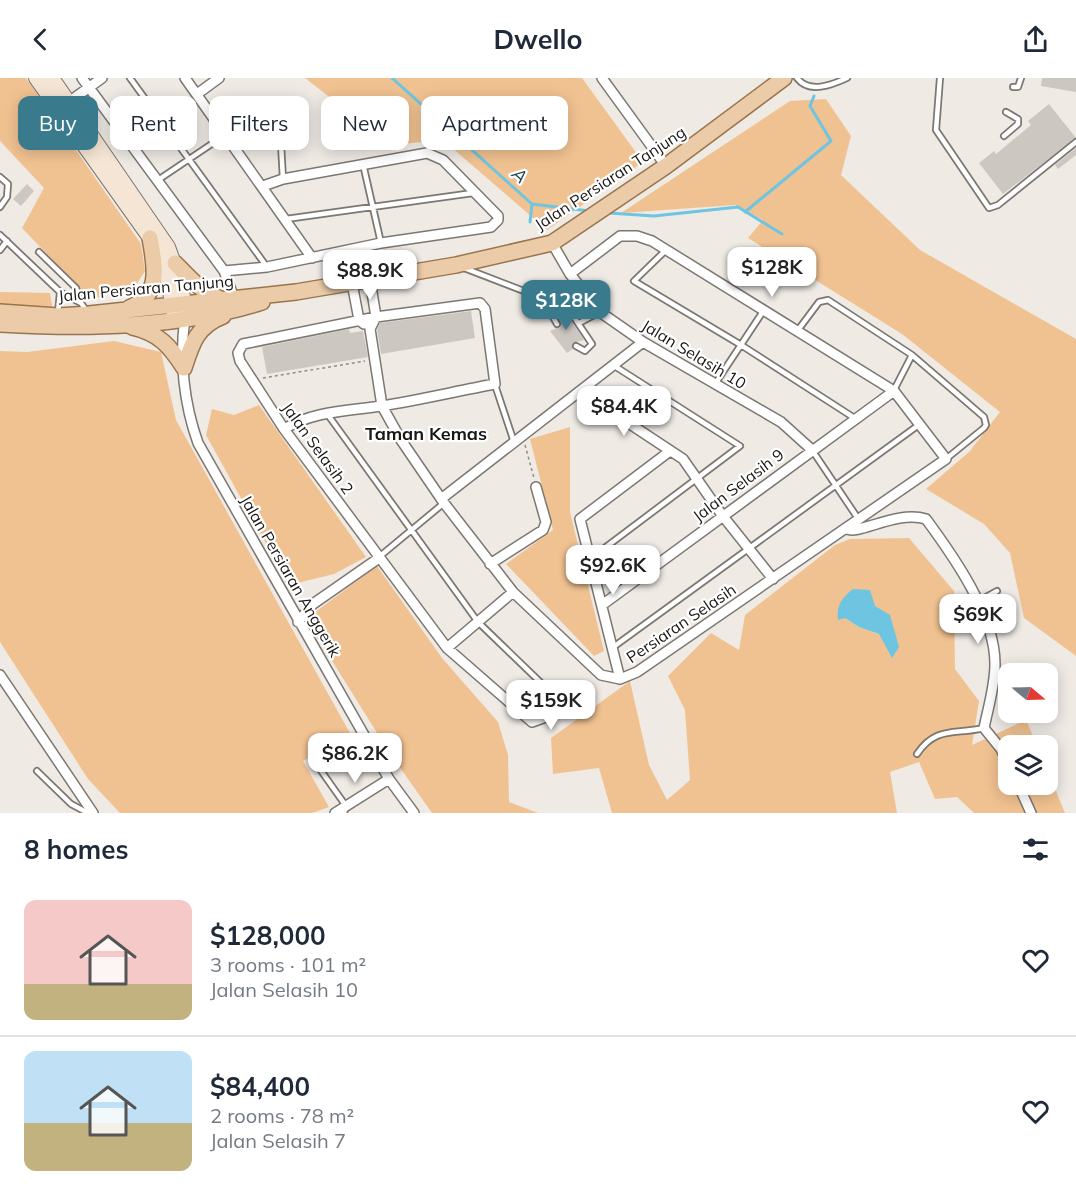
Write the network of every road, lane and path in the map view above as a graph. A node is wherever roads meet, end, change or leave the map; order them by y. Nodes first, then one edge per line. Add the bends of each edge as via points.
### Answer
1 (36, 78) edge
2 (52, 78) edge
3 (82, 78) edge
4 (102, 78) edge
5 (130, 78) edge
6 (185, 78) edge
7 (219, 78) edge
8 (602, 78) edge
9 (784, 78) edge
10 (797, 78) edge
11 (847, 78) edge
12 (1021, 78) edge
13 (940, 79) edge
14 (949, 81) dead end
15 (89, 87) junction
16 (1013, 87) dead end
17 (197, 94) junction
18 (55, 96) edge
19 (61, 96) edge
20 (77, 96) edge
21 (209, 111) edge
22 (1006, 112) dead end
23 (1004, 136) dead end
24 (1076, 142) edge
25 (209, 145) edge
26 (94, 150) edge
27 (98, 150) edge
28 (237, 150) edge
29 (281, 150) edge
30 (190, 158) junction
31 (363, 164) junction
32 (666, 166) junction
33 (0, 177) edge
34 (283, 179) junction
35 (158, 180) junction
36 (263, 186) junction
37 (476, 192) junction
38 (0, 207) edge
39 (373, 207) junction
40 (286, 219) junction
41 (0, 235) edge
42 (150, 238) junction
43 (8, 241) junction
44 (381, 243) junction
45 (552, 243) junction
46 (0, 250) edge
47 (666, 250) junction
48 (39, 252) dead end
49 (312, 258) junction
50 (175, 263) junction
51 (456, 265) junction
52 (267, 267) junction
53 (224, 272) junction
54 (570, 274) junction
55 (370, 280) junction
56 (352, 283) junction
57 (60, 292) junction
58 (542, 298) junction
59 (233, 302) junction
60 (85, 309) junction
61 (764, 310) junction
62 (0, 312) edge
63 (179, 312) junction
64 (600, 312) junction
65 (57, 316) junction
66 (376, 317) junction
67 (120, 318) junction
68 (359, 320) junction
69 (579, 323) junction
70 (0, 324) edge
71 (557, 324) dead end
72 (370, 329) junction
73 (798, 330) junction
74 (643, 342) junction
75 (741, 345) junction
76 (576, 346) dead end
77 (912, 355) junction
78 (375, 359) junction
79 (614, 365) junction
80 (184, 368) junction
81 (253, 380) junction
82 (495, 384) junction
83 (715, 384) junction
84 (580, 391) junction
85 (894, 391) junction
86 (382, 406) junction
87 (326, 413) junction
88 (856, 419) junction
89 (920, 424) junction
90 (284, 429) junction
91 (522, 435) junction
92 (514, 442) junction
93 (811, 449) junction
94 (670, 451) junction
95 (946, 459) junction
96 (698, 478) junction
97 (835, 486) junction
98 (536, 487) joint
99 (442, 501) junction
100 (722, 515) junction
101 (859, 520) junction
102 (847, 529) junction
103 (412, 531) junction
104 (747, 549) junction
105 (379, 558) junction
106 (590, 560) junction
107 (490, 564) junction
108 (773, 579) junction
109 (997, 591) dead end
110 (513, 592) junction
111 (977, 602) junction
112 (602, 605) junction
113 (298, 622) junction
114 (478, 622) junction
115 (447, 648) junction
116 (612, 648) junction
117 (0, 675) edge
118 (620, 679) junction
119 (566, 707) joint
120 (984, 729) junction
121 (998, 745) edge
122 (917, 754) dead end
123 (317, 765) dead end
124 (37, 771) dead end
125 (389, 779) junction
126 (1023, 795) edge
127 (345, 810) edge
128 (88, 813) edge
129 (93, 813) edge
130 (335, 813) edge
131 (414, 813) edge
132 (1031, 813) edge

1 - 18 street, Jalan Persiaran Anggerik
2 - 19 street, Jalan Persiaran Anggerik
3 - 15 street
4 - 15 street
5 - 30 lane
6 - 17 street
7 - 17 street
8 - 32 street
9 - 32 main road, Jalan Persiaran Tanjung
10 - 11 lane via 810,87
12 - 16 lane via 1018,87
13 - 14 lane
13 - 24 lane via 936,130 988,208 998,205
15 - 20 street
15 - 35 street
17 - 21 street
22 - 23 lane via 1018,119 1018,124
25 - 30 lane
26 - 42 street, Jalan Persiaran Anggerik
27 - 50 street, Jalan Persiaran Anggerik via 168,247
28 - 36 street
29 - 34 lane
30 - 35 lane
30 - 52 lane
31 - 34 street
31 - 37 street via 427,153 436,155
31 - 39 lane
32 - 45 main road, Jalan Persiaran Tanjung
33 - 38 lane via 8,184 7,197
34 - 36 street
35 - 53 street
36 - 40 street
37 - 39 lane
37 - 44 street via 498,216 491,227
39 - 40 lane
39 - 44 lane
40 - 49 street
41 - 43 lane
42 - 63 street, Jalan Persiaran Anggerik via 166,268
42 - 67 main road via 155,277 151,292
43 - 46 lane
43 - 57 lane
44 - 49 street
45 - 51 main road, Jalan Persiaran Tanjung
45 - 54 street, Jalan Selasih 10
47 - 54 street via 637,236 620,236
47 - 61 street
47 - 75 lane via 634,281
48 - 60 lane via 76,288
49 - 52 street
50 - 59 main road via 202,289
50 - 63 street, Jalan Persiaran Anggerik
51 - 55 main road, Jalan Persiaran Tanjung
51 - 58 lane
52 - 53 street
53 - 59 street
54 - 64 street, Jalan Selasih 10
55 - 56 main road, Jalan Persiaran Tanjung
55 - 66 street
56 - 59 main road, Jalan Persiaran Tanjung
56 - 68 street
57 - 60 lane
57 - 65 lane
58 - 69 lane via 554,294 561,298
58 - 71 lane
59 - 63 main road, Jalan Persiaran Tanjung
59 - 63 main road, Jalan Persiaran Tanjung
59 - 80 main road via 197,333
60 - 65 main road, Jalan Persiaran Tanjung
60 - 67 main road, Jalan Persiaran Tanjung
61 - 73 street
61 - 75 lane
62 - 65 main road, Jalan Persiaran Tanjung
63 - 67 main road, Jalan Persiaran Tanjung
63 - 80 street, Jalan Persiaran Anggerik
64 - 69 lane
64 - 74 street, Jalan Selasih 10
66 - 68 street
66 - 72 street
66 - 82 street via 480,303 485,309
67 - 70 main road, Jalan Persiaran Tanjung via 54,327
67 - 80 main road via 159,336
68 - 72 street
68 - 81 street, Jalan Selasih 2 via 243,344 238,353 240,361
69 - 76 lane via 592,344 585,351
72 - 78 street, Persiaran Selasih
73 - 77 lane via 825,299
73 - 85 street
74 - 79 street
74 - 83 street, Jalan Selasih 10
75 - 83 lane
75 - 88 lane
77 - 85 lane
77 - 95 lane via 986,421 984,428
78 - 81 path
78 - 86 street, Persiaran Selasih
79 - 84 street
79 - 96 lane via 740,446
80 - 113 street, Jalan Persiaran Anggerik via 188,409 198,443
81 - 90 street, Jalan Selasih 2
82 - 86 street
82 - 92 lane
83 - 93 street, Jalan Selasih 10 via 782,422
84 - 91 street
84 - 94 street
85 - 88 street, Jalan Selasih 9
85 - 89 street
86 - 87 street
86 - 99 street, Persiaran Selasih
87 - 90 street via 302,418
87 - 103 lane
88 - 93 street, Jalan Selasih 9
89 - 95 street
89 - 97 lane
90 - 105 street, Jalan Selasih 2
91 - 92 street
91 - 98 path
92 - 99 street
93 - 97 lane
93 - 100 street, Jalan Selasih 9
94 - 96 street via 683,459
94 - 106 street via 580,519
95 - 101 street, Persiaran Selasih
96 - 100 street
96 - 106 lane
97 - 101 lane
97 - 104 lane
98 - 107 street via 546,522 543,530
99 - 103 lane
99 - 107 street, Persiaran Selasih
100 - 104 street
100 - 112 street, Jalan Selasih 9
101 - 102 street, Persiaran Selasih
102 - 108 street, Persiaran Selasih
102 - 111 street via 856,531 908,515 926,519 955,558
103 - 105 lane
103 - 114 lane
104 - 108 street
104 - 116 lane
105 - 113 street via 313,604
105 - 115 street, Jalan Selasih 2
106 - 112 street
107 - 110 street, Persiaran Selasih
108 - 118 street, Persiaran Selasih via 637,672
109 - 111 lane
110 - 114 street
110 - 118 street, Persiaran Selasih via 601,675
111 - 120 street via 990,633 995,663
112 - 116 street
113 - 125 street, Jalan Persiaran Anggerik
114 - 115 street
114 - 119 lane
115 - 119 street, Jalan Selasih 2 via 532,722
116 - 118 street
117 - 129 street
120 - 121 street
120 - 122 lane via 927,739
123 - 127 lane
124 - 128 lane via 71,804
125 - 127 street
125 - 131 street, Jalan Persiaran Anggerik
126 - 132 street
127 - 130 street

